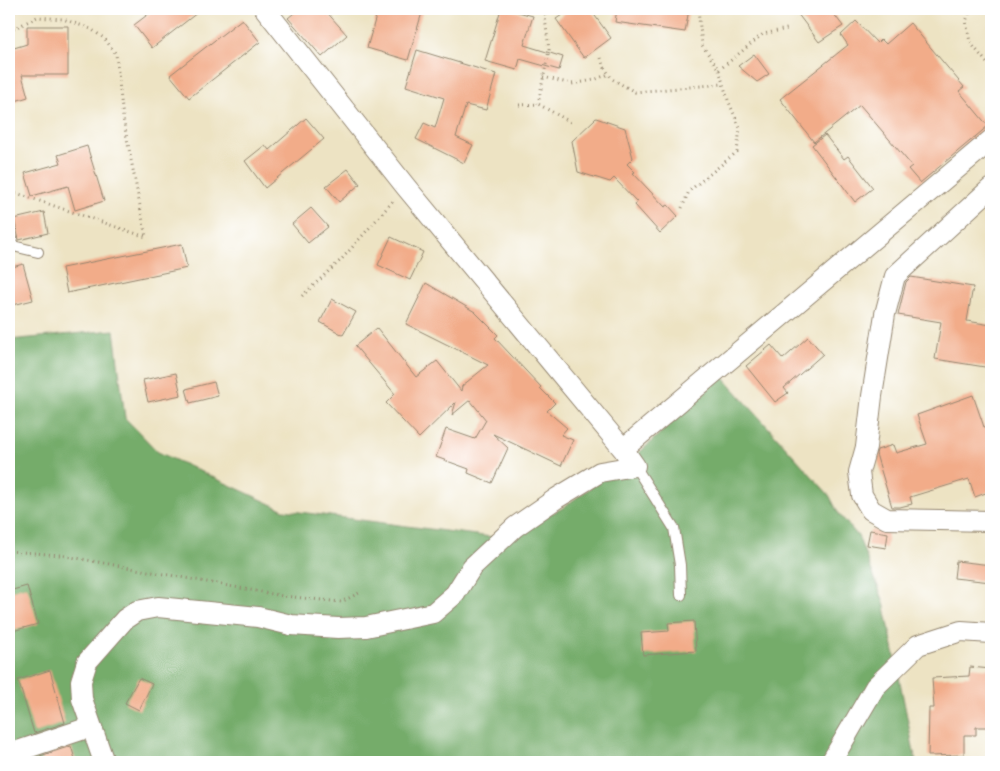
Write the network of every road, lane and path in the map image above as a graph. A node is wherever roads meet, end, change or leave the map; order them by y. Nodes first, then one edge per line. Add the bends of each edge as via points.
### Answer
1 (265, 9) edge
2 (546, 9) edge
3 (698, 9) edge
4 (971, 9) edge
5 (787, 28) dead end
6 (9, 31) edge
7 (601, 58) dead end
8 (991, 68) edge
9 (719, 70) junction
10 (609, 74) junction
11 (543, 77) junction
12 (723, 84) junction
13 (538, 104) junction
14 (519, 105) dead end
15 (572, 123) dead end
16 (991, 140) edge
17 (406, 187) junction
18 (991, 188) edge
19 (9, 193) edge
20 (682, 208) dead end
21 (10, 230) dead end
22 (9, 241) edge
23 (9, 245) edge
24 (38, 252) dead end
25 (302, 296) dead end
26 (624, 449) junction
27 (635, 466) junction
28 (991, 521) edge
29 (9, 551) edge
30 (361, 592) dead end
31 (681, 595) dead end
32 (991, 633) edge
33 (90, 727) junction
34 (9, 754) edge
35 (104, 762) edge
36 (831, 762) edge

1 - 17 street
2 - 11 path via 549,50
3 - 9 path via 702,45
4 - 8 path via 966,20 970,42
5 - 9 path via 763,34
6 - 19 path via 37,17 64,19 91,28 116,54 123,118 146,237
7 - 10 path
9 - 12 path
10 - 11 path via 572,84
10 - 12 path via 635,92
11 - 13 path
12 - 20 path via 740,128 737,152 689,191
13 - 14 path
13 - 15 path
16 - 26 street
17 - 25 path via 342,259
17 - 26 street
18 - 28 street via 894,276 859,472 862,495 871,510 887,519
21 - 22 lane via 12,239
23 - 24 lane
26 - 27 street
27 - 31 lane via 674,528
27 - 33 street via 600,472 514,527 472,568 455,594 433,614 366,627 338,628 158,607 137,611 125,619 87,662 81,681
29 - 30 path via 60,555 283,596 341,602
32 - 36 street via 962,631 918,644 876,687
33 - 34 street
33 - 35 street

